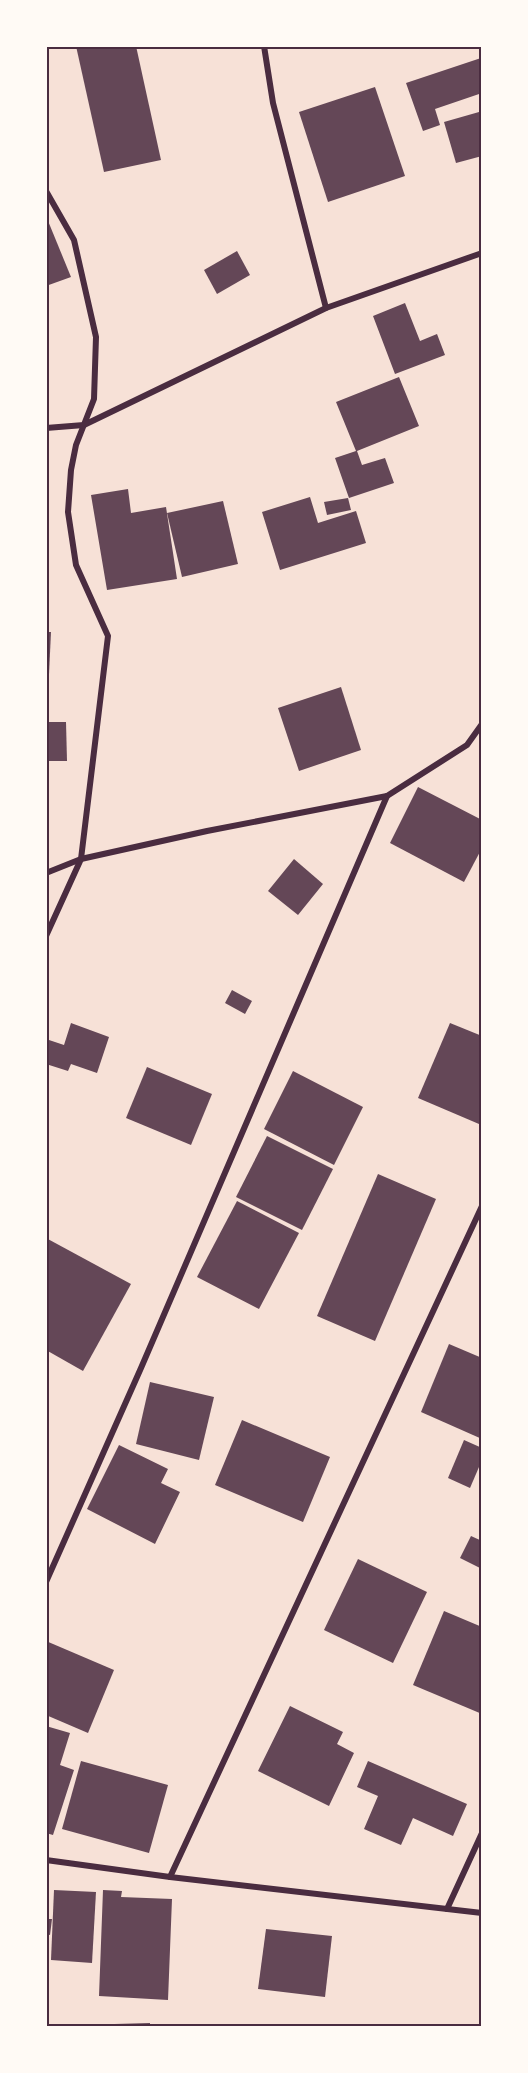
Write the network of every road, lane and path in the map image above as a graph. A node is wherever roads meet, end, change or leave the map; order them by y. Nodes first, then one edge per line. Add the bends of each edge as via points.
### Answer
1 (264, 46) edge
2 (46, 191) edge
3 (482, 253) edge
4 (326, 308) junction
5 (84, 425) junction
6 (46, 429) edge
7 (482, 724) edge
8 (387, 796) junction
9 (81, 859) junction
10 (46, 873) edge
11 (46, 936) edge
12 (482, 1206) edge
13 (46, 1582) edge
14 (482, 1833) edge
15 (46, 1860) edge
16 (170, 1877) junction
17 (447, 1909) junction
18 (482, 1913) edge

1 - 4 street via 273,103
2 - 5 street via 74,240 96,337 94,399
3 - 4 street
4 - 5 street
5 - 6 street
5 - 9 street via 71,470 68,512 76,565 108,636
7 - 8 street via 467,745
8 - 9 street
8 - 13 street
9 - 10 street
9 - 11 street
12 - 16 street
14 - 17 street
15 - 16 street
16 - 17 street
17 - 18 street

